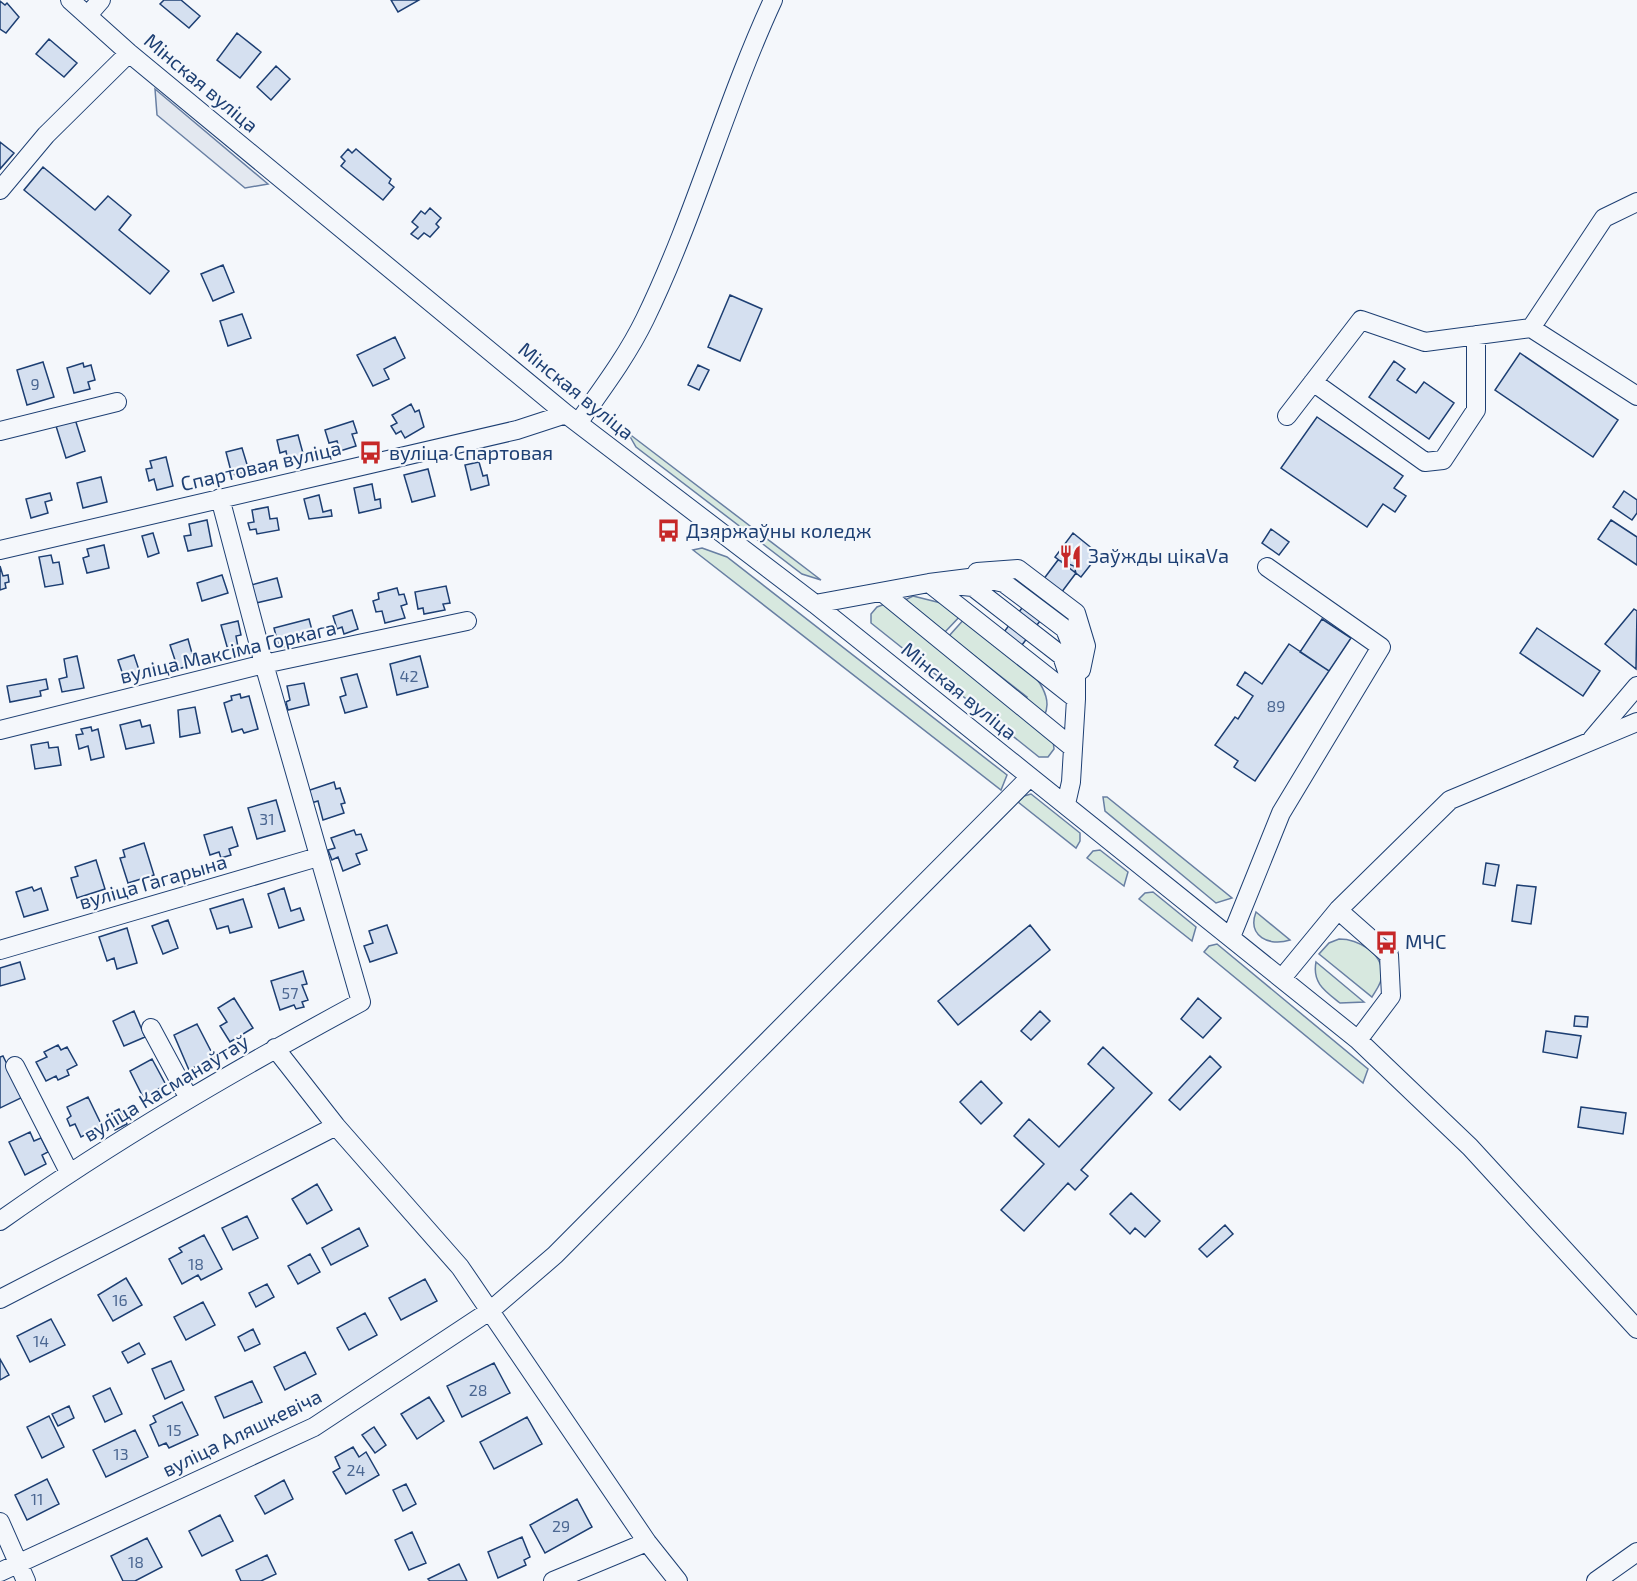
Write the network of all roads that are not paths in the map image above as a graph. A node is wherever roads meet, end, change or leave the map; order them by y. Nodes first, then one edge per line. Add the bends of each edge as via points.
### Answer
1 (70, 0) edge
2 (101, 0) edge
3 (773, 0) edge
4 (88, 15) junction
5 (129, 53) junction
6 (0, 190) edge
7 (1637, 202) edge
8 (1531, 328) junction
9 (1476, 335) junction
10 (1313, 382) junction
11 (1637, 396) edge
12 (117, 402) dead end
13 (1287, 416) dead end
14 (572, 418) junction
15 (0, 431) edge
16 (220, 498) junction
17 (0, 550) edge
18 (1268, 567) dead end
19 (929, 583) junction
20 (882, 592) junction
21 (815, 604) junction
22 (466, 621) dead end
23 (264, 664) junction
24 (1637, 686) edge
25 (1076, 699) junction
26 (1637, 722) edge
27 (0, 730) edge
28 (1589, 743) junction
29 (1073, 748) junction
30 (1030, 777) junction
31 (1066, 804) junction
32 (318, 857) junction
33 (1338, 910) junction
34 (1231, 937) junction
35 (0, 950) edge
36 (1282, 978) junction
37 (151, 1028) dead end
38 (1358, 1040) junction
39 (275, 1048) junction
40 (15, 1066) dead end
41 (186, 1093) dead end
42 (336, 1126) junction
43 (69, 1172) junction
44 (0, 1221) edge
45 (0, 1299) edge
46 (490, 1310) junction
47 (1637, 1329) edge
48 (0, 1522) edge
49 (647, 1542) junction
50 (1637, 1552) edge
51 (19, 1563) junction
52 (0, 1572) edge
53 (26, 1581) edge
54 (553, 1581) edge
55 (678, 1581) edge
56 (1596, 1581) edge

1 - 4 street, Мінская вуліца
2 - 4 street
3 - 14 street via 645,319 619,365
4 - 5 street, Мінская вуліца
5 - 6 street via 46,135
5 - 14 street, Мінская вуліца
7 - 8 street via 1604,218
8 - 9 street
8 - 11 street
9 - 10 street via 1425,342 1361,320
9 - 10 street via 1476,410 1443,460 1425,462
10 - 13 street
12 - 15 street
14 - 16 street, Спартовая вуліца
14 - 21 street, Мінская вуліца
16 - 17 street, Спартовая вуліца
16 - 23 street
18 - 34 street via 1381,647 1281,813
19 - 20 street
19 - 25 street
19 - 25 street via 977,577 1004,583 1065,629 1076,657
20 - 21 street
20 - 29 street
21 - 30 street, Мінская вуліца
22 - 23 street, вуліца Максіма Горкага
23 - 27 street, вуліца Максіма Горкага
23 - 32 street
24 - 28 street
25 - 29 street
26 - 28 street
28 - 33 street via 1450,800
29 - 31 street
30 - 31 street, Мінская вуліца
30 - 46 street, вуліца Аляшкевіча via 555,1255
31 - 34 street, Мінская вуліца
32 - 35 street, вуліца Гагарына
32 - 39 street, вуліца Касманаўтаў via 361,1002
33 - 36 street
33 - 38 street via 1389,955 1390,996
34 - 36 street, Мінская вуліца
36 - 38 street, Мінская вуліца
37 - 41 street
38 - 47 street, Мінская вуліца via 1470,1148
39 - 42 street
39 - 43 street, вуліца Касманаўтаў
40 - 43 street
42 - 45 street
42 - 46 street via 460,1267
43 - 44 street, вуліца Касманаўтаў
46 - 49 street
46 - 51 street, вуліца Аляшкевіча via 314,1427
48 - 51 street
49 - 54 street
49 - 55 street
50 - 56 street
51 - 52 street, вуліца Аляшкевіча
51 - 53 street

